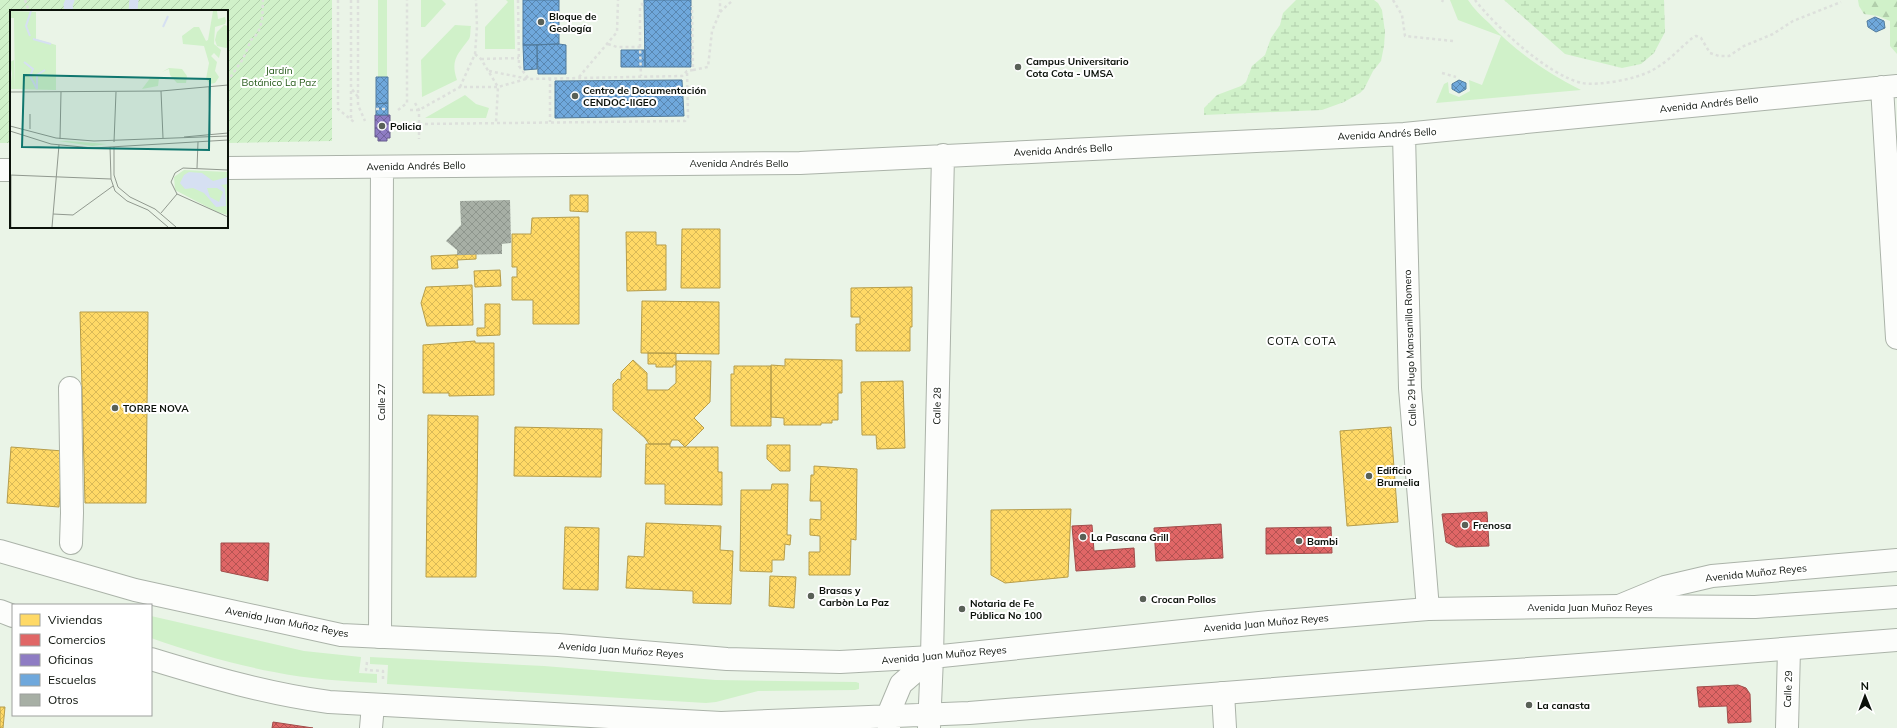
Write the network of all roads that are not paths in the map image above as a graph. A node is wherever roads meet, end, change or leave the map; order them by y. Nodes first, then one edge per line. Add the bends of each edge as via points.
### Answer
1 (1890, 87) edge
2 (1404, 134) junction
3 (942, 156) junction
4 (382, 167) junction
5 (228, 168) edge
6 (1897, 338) edge
7 (70, 388) dead end
8 (71, 543) dead end
9 (0, 551) edge
10 (1897, 560) edge
11 (1897, 597) edge
12 (1619, 606) junction
13 (1428, 609) junction
14 (0, 612) edge
15 (12, 616) edge
16 (380, 637) junction
17 (1897, 640) edge
18 (1789, 649) junction
19 (932, 657) junction
20 (152, 659) edge
21 (1224, 693) junction
22 (373, 705) junction
23 (930, 721) edge
24 (889, 722) edge
25 (371, 728) edge
26 (1225, 728) edge
27 (1787, 728) edge

1 - 2 street, Avenida Andrés Bello
1 - 6 street
2 - 3 street, Avenida Andrés Bello
2 - 13 street, Calle 29 Hugo Mansanilla Romero via 1410,388
3 - 4 street, Avenida Andrés Bello via 800,163
3 - 19 street, Calle 28
4 - 5 street, Avenida Andrés Bello
4 - 16 street, Calle 27
7 - 8 street
9 - 16 street, Avenida Juan Muñoz Reyes via 134,590 341,635
10 - 12 street, Avenida Muñoz Reyes via 1712,576 1665,587
11 - 12 street, Avenida Juan Muñoz Reyes via 1755,607
12 - 13 street, Avenida Juan Muñoz Reyes
13 - 19 street, Avenida Juan Muñoz Reyes via 1269,622
14 - 15 street
16 - 19 street, Avenida Juan Muñoz Reyes via 558,645 727,658 840,662
17 - 18 street
18 - 21 street
18 - 27 street, Calle 29
19 - 23 street, Calle 28
19 - 24 street via 901,684
20 - 22 street via 291,696
21 - 23 street via 969,713
21 - 26 street
22 - 24 street via 721,723
22 - 25 street
23 - 24 street

